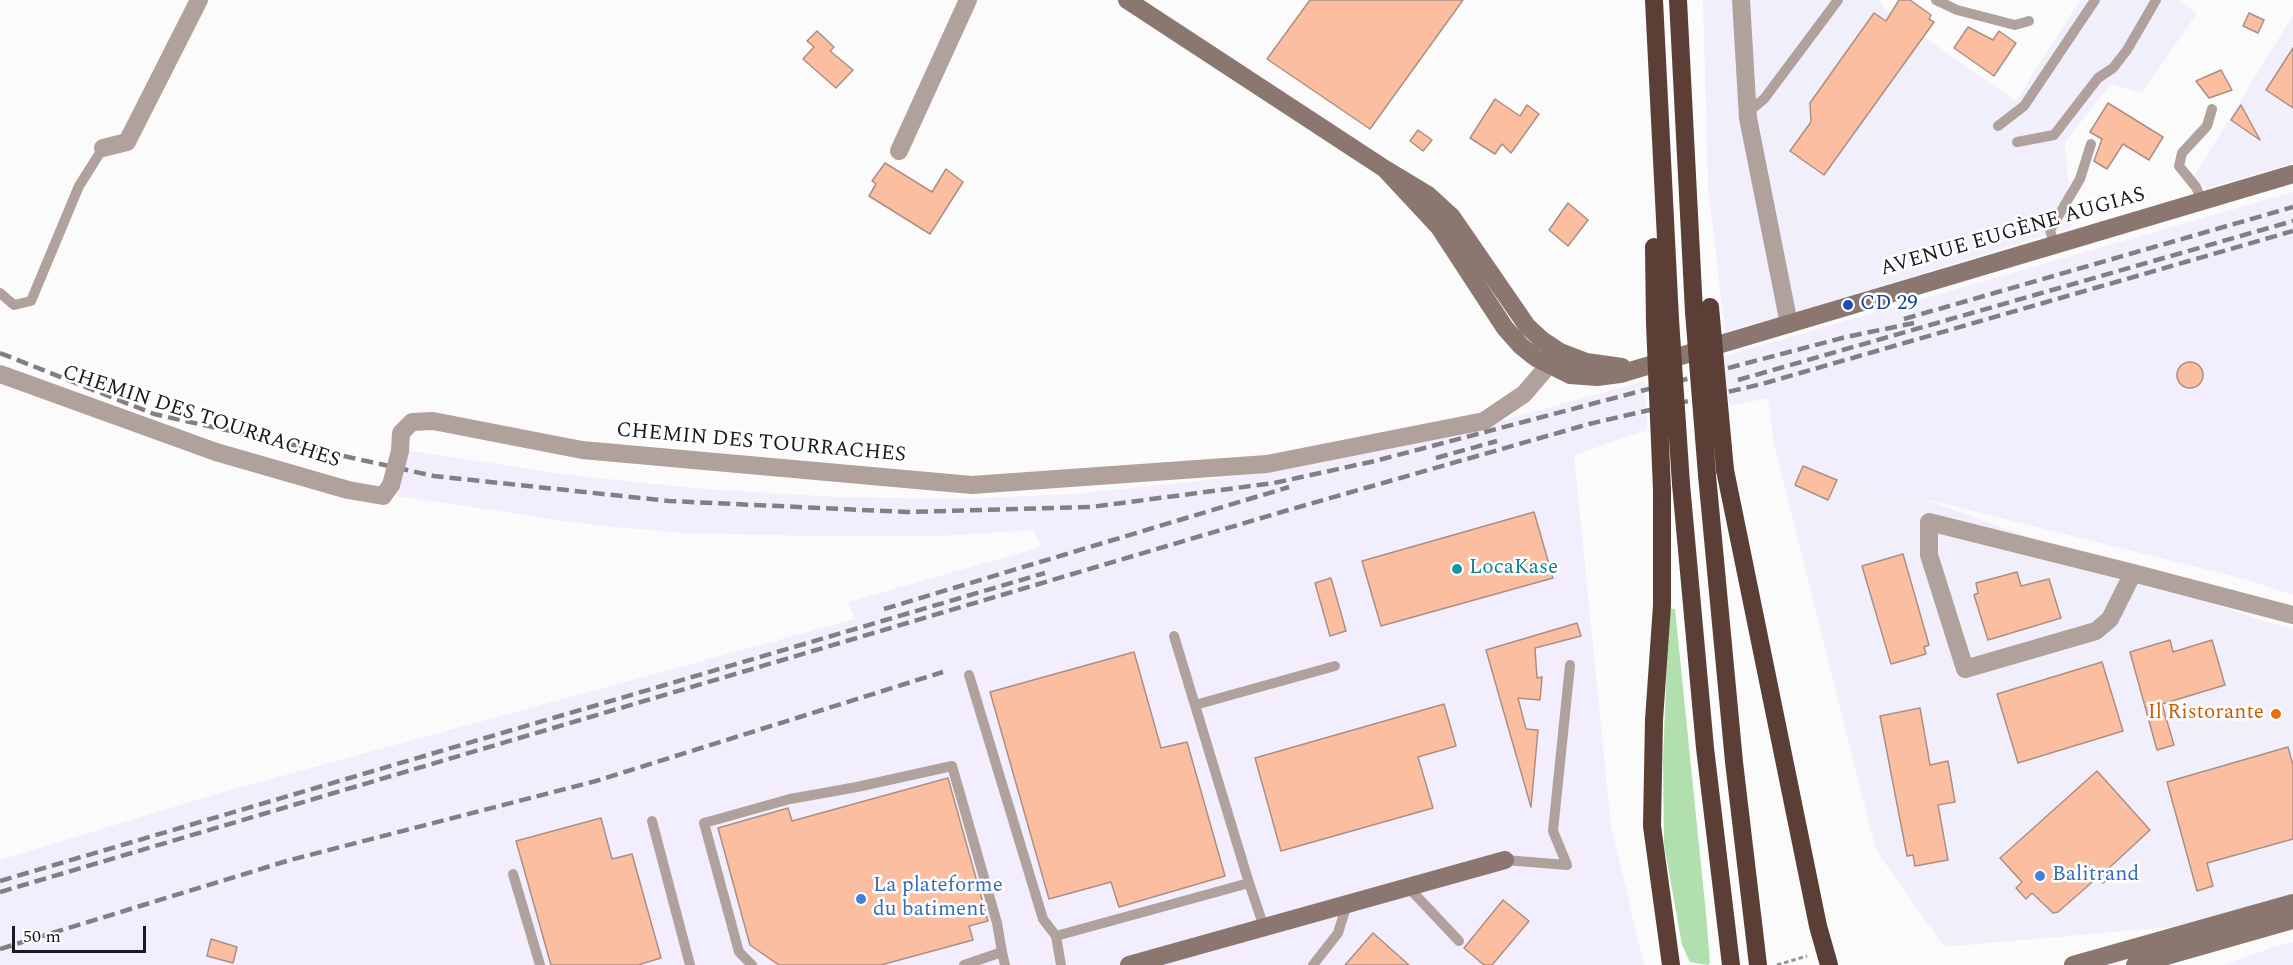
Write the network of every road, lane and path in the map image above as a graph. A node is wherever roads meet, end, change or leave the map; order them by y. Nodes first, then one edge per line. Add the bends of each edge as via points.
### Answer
1 (199, 0) edge
2 (968, 0) edge
3 (1127, 0) edge
4 (1654, 0) edge
5 (1678, 0) edge
6 (1742, 0) edge
7 (1838, 0) edge
8 (1936, 0) edge
9 (2095, 0) edge
10 (2156, 0) edge
11 (2029, 21) dead end
12 (2212, 109) dead end
13 (1748, 112) junction
14 (1998, 126) dead end
15 (2017, 142) dead end
16 (2091, 144) dead end
17 (103, 148) joint
18 (899, 151) dead end
19 (2293, 174) edge
20 (2202, 201) junction
21 (2054, 244) junction
22 (0, 293) edge
23 (1702, 309) junction
24 (1663, 321) junction
25 (1790, 324) junction
26 (1555, 359) junction
27 (0, 374) edge
28 (2133, 573) junction
29 (2293, 615) edge
30 (1174, 636) dead end
31 (1570, 665) dead end
32 (1335, 666) dead end
33 (969, 675) dead end
34 (1195, 705) junction
35 (652, 821) dead end
36 (1505, 860) joint
37 (513, 874) dead end
38 (1249, 883) junction
39 (1408, 887) junction
40 (2293, 903) edge
41 (1347, 904) junction
42 (2293, 920) edge
43 (1264, 927) junction
44 (1056, 936) junction
45 (1459, 941) dead end
46 (1002, 952) junction
47 (1826, 958) edge
48 (1777, 964) edge
49 (540, 965) edge
50 (690, 965) edge
51 (752, 965) edge
52 (964, 965) edge
53 (1005, 965) edge
54 (1061, 965) edge
55 (1129, 965) edge
56 (1312, 965) edge
57 (1671, 965) edge
58 (1731, 965) edge
59 (1758, 965) edge
60 (2073, 965) edge
61 (2135, 965) edge

1 - 17 street via 128,142
2 - 18 street
3 - 26 main road, AVENUE EUGÈNE AUGIAS via 1384,170 1439,227 1521,346
4 - 24 highway via 1662,165
5 - 23 highway via 1693,258
6 - 13 street
7 - 13 lane via 1764,99
8 - 11 lane via 1957,10 2015,25
9 - 14 lane via 2024,106
10 - 15 lane via 2114,68 2098,78 2054,135
12 - 20 lane via 2206,126 2182,153 2179,166
13 - 25 street
16 - 21 lane via 2080,179 2050,230
17 - 22 lane via 79,186 31,301 14,305
19 - 20 main road, AVENUE EUGÈNE AUGIAS
20 - 21 main road, AVENUE EUGÈNE AUGIAS
21 - 25 main road, AVENUE EUGÈNE AUGIAS
23 - 47 highway, bridge via 1725,470
23 - 59 highway, bridge via 1707,475 1731,739
24 - 57 highway, bridge via 1662,606 1652,826
24 - 58 highway, bridge via 1705,748
25 - 26 main road, AVENUE EUGÈNE AUGIAS via 1620,374 1570,375
26 - 27 street, CHEMIN DES TOURRACHES, bridge via 1524,394 1484,421 1255,465 972,485 582,450 433,421 412,422 401,433 391,485 383,496 348,490 216,452
28 - 28 street via 2065,556 1929,522 1929,555 1965,669 2096,631 2110,619
28 - 29 street
30 - 34 lane
31 - 36 lane via 1553,831 1567,865
32 - 34 lane
33 - 44 lane via 1043,919
34 - 38 lane
35 - 50 lane
36 - 39 main road
37 - 49 lane
38 - 43 lane
38 - 44 lane
39 - 41 main road
39 - 45 lane
40 - 60 main road
41 - 43 main road
41 - 56 lane via 1338,933
42 - 61 main road
43 - 55 main road
44 - 54 lane
46 - 51 lane via 998,923 952,766 790,799 704,823 739,952
46 - 52 lane
46 - 53 lane
47 - 48 path

